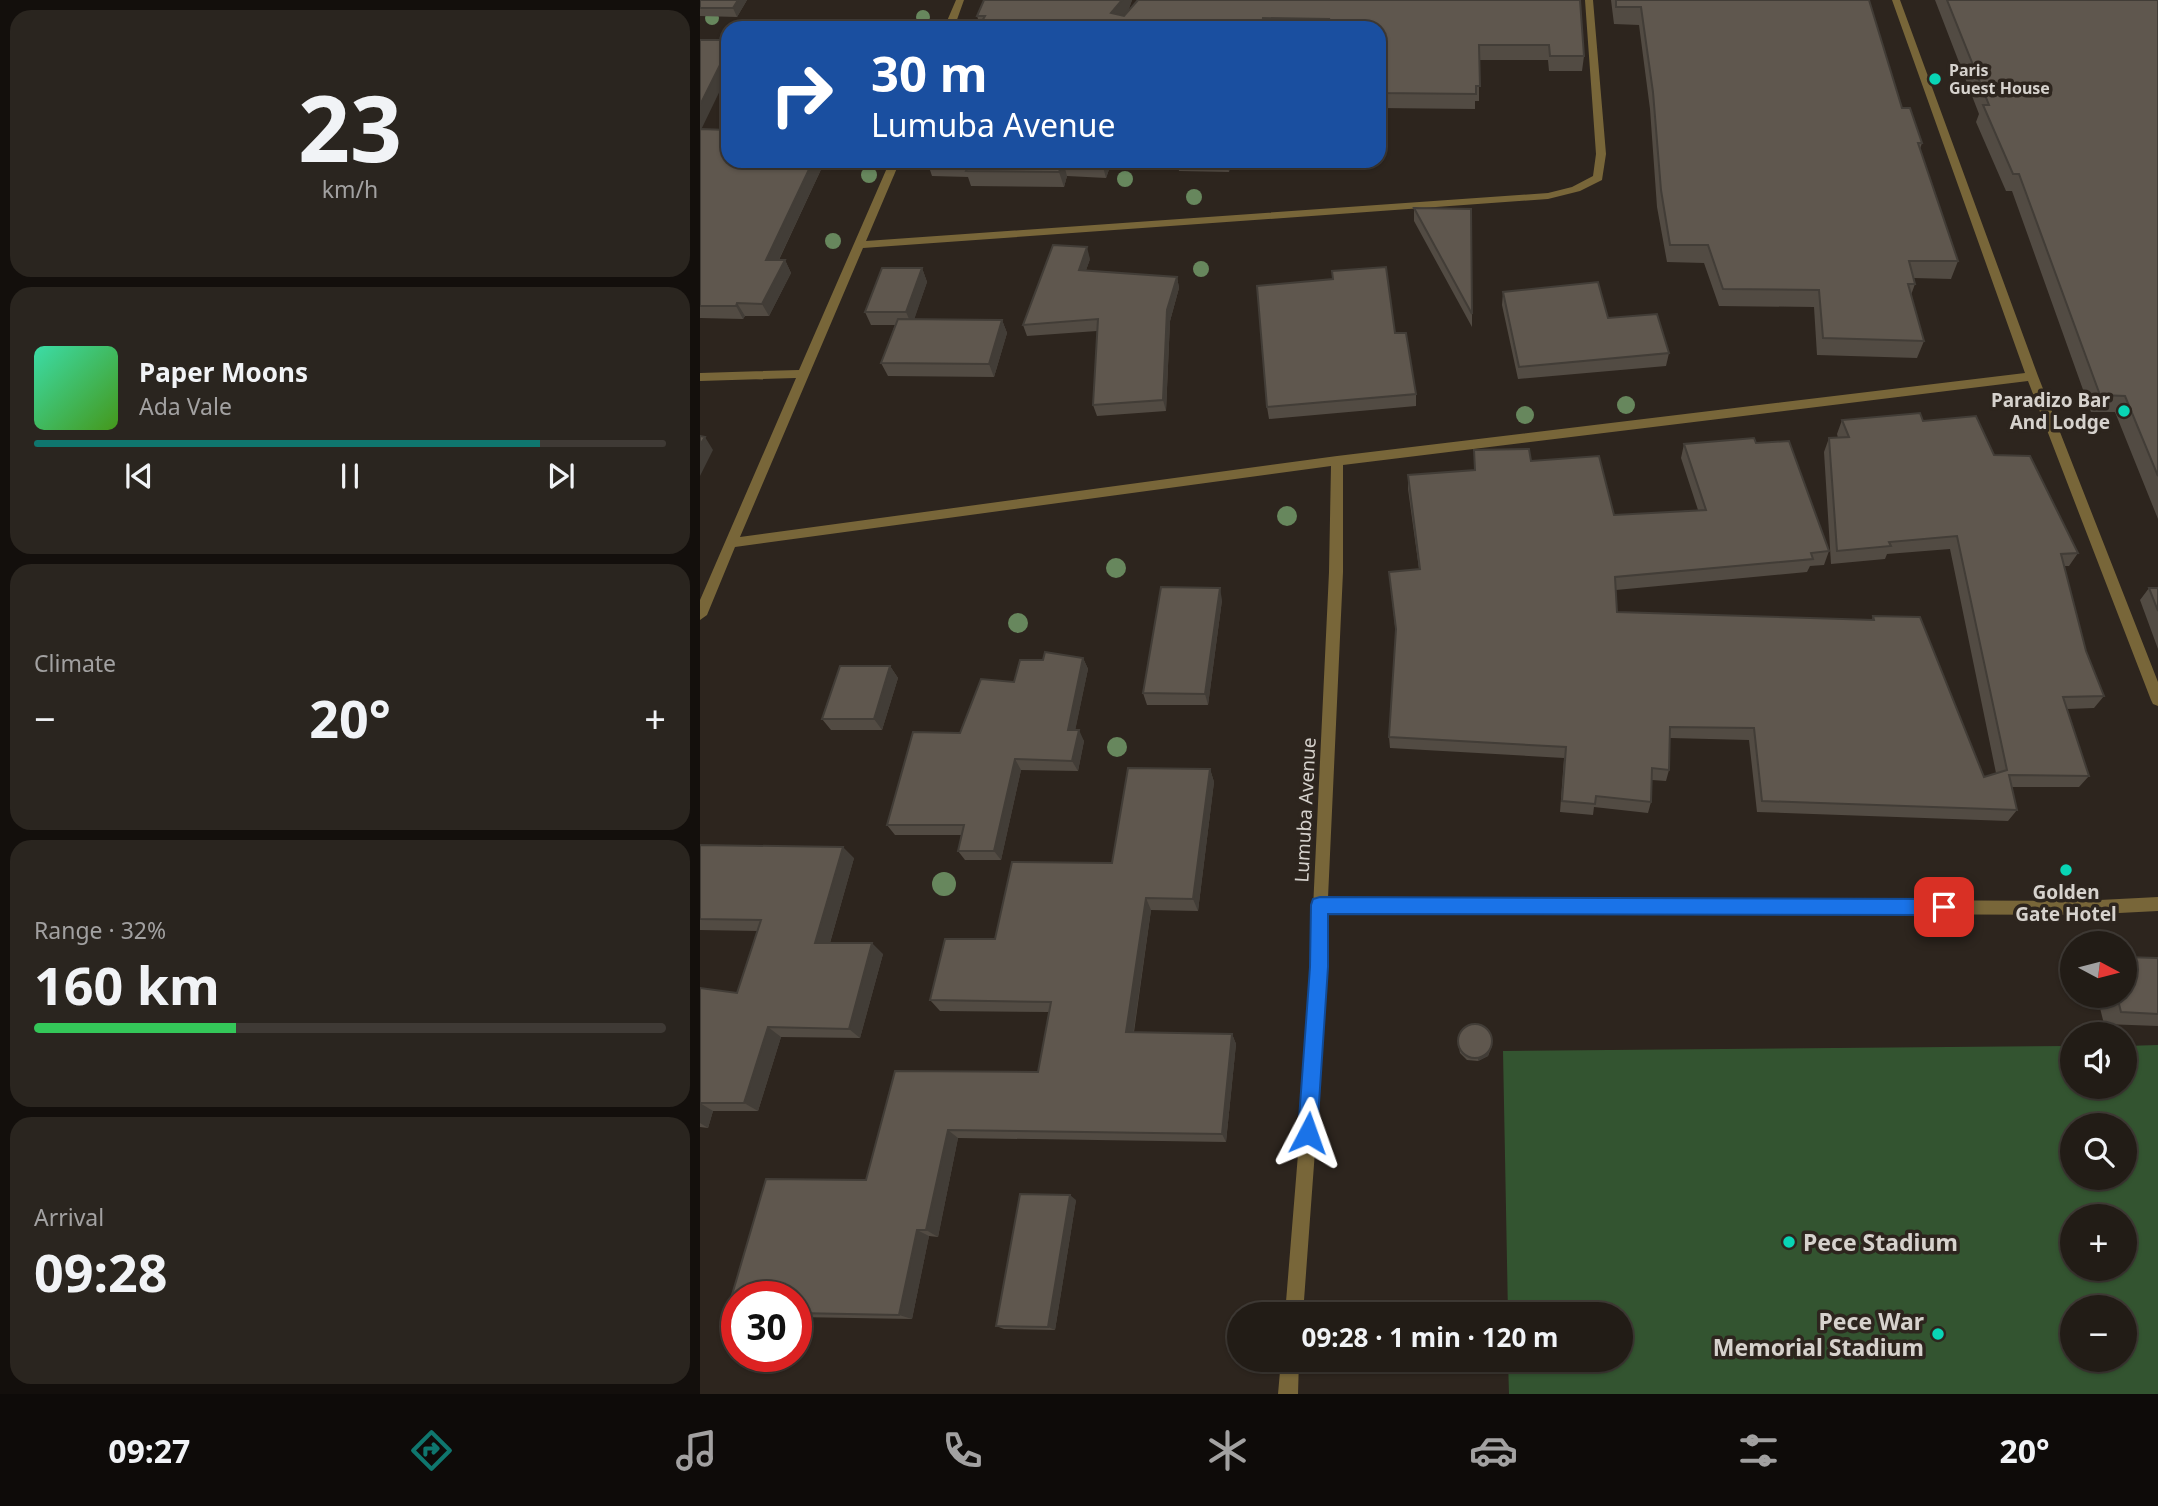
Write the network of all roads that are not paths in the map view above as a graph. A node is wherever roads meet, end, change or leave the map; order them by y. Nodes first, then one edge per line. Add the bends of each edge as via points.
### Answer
1 (960, 0) edge
2 (1589, 0) edge
3 (1896, 0) edge
4 (952, 21) edge
5 (892, 168) edge
6 (861, 245) junction
7 (802, 374) junction
8 (700, 376) edge
9 (2032, 376) junction
10 (1337, 461) junction
11 (732, 543) junction
12 (700, 615) edge
13 (2158, 700) edge
14 (2158, 904) edge
15 (1320, 905) junction
16 (1295, 1302) edge
17 (1289, 1372) edge
18 (1288, 1394) edge

1 - 4 street
2 - 6 street via 1601,155 1598,178 1576,190 1548,196
3 - 9 street
5 - 6 street
6 - 7 street
7 - 8 street
7 - 11 street
9 - 10 street
9 - 13 street
10 - 11 street
10 - 15 street, Lumuba Avenue
11 - 12 street
14 - 15 street, Lumuba Avenue via 2080,908
15 - 16 street via 1314,1056
17 - 18 street

